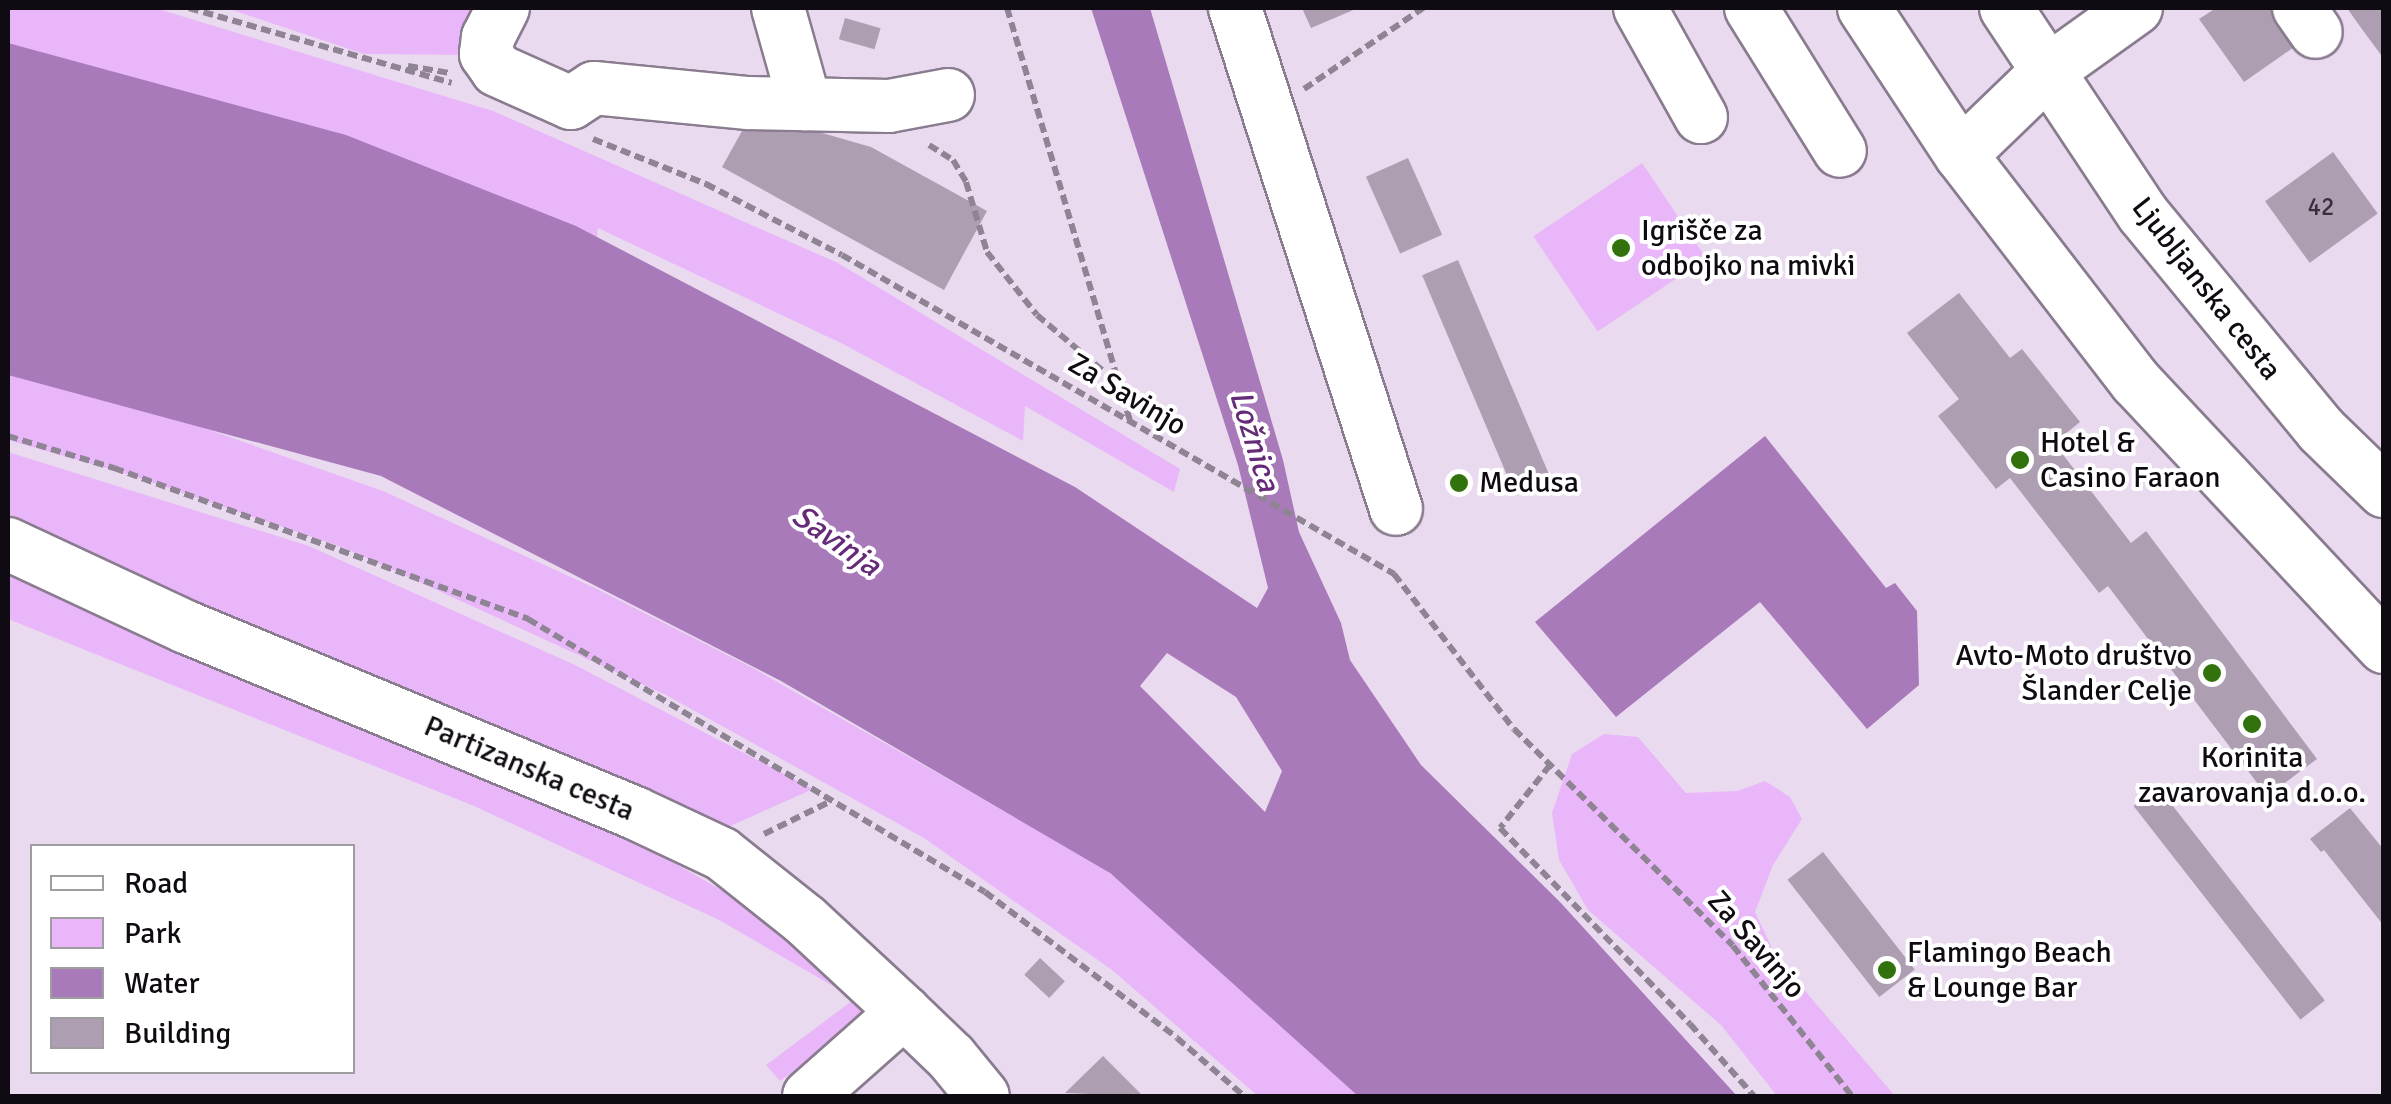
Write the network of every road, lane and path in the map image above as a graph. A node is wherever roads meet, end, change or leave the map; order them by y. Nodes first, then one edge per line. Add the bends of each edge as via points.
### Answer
1 (189, 8) edge
2 (503, 8) edge
3 (778, 8) edge
4 (1008, 8) edge
5 (1235, 8) edge
6 (1422, 8) edge
7 (1640, 8) edge
8 (1751, 8) edge
9 (1864, 8) edge
10 (2006, 8) edge
11 (2136, 8) edge
12 (372, 60) junction
13 (2048, 71) junction
14 (470, 77) dead end
15 (461, 87) dead end
16 (948, 95) dead end
17 (805, 104) junction
18 (1270, 112) junction
19 (1702, 117) dead end
20 (584, 136) dead end
21 (925, 142) dead end
22 (1840, 151) dead end
23 (1961, 154) junction
24 (1121, 386) junction
25 (1130, 421) junction
26 (8, 436) edge
27 (2384, 491) edge
28 (1396, 509) dead end
29 (8, 544) edge
30 (2384, 647) edge
31 (1550, 764) junction
32 (830, 802) junction
33 (722, 854) junction
34 (904, 1012) junction
35 (809, 1096) edge
36 (984, 1096) edge
37 (1244, 1096) edge
38 (1754, 1096) edge
39 (1852, 1096) edge

1 - 12 path
2 - 17 street via 486,54 498,70 571,103 594,88
3 - 17 street
4 - 24 path
5 - 18 street
6 - 18 path
7 - 19 street
8 - 22 street
9 - 23 street
10 - 13 street, Ljubljanska cesta
11 - 13 street
12 - 14 path
12 - 15 path
13 - 23 street
13 - 27 street, Ljubljanska cesta via 2144,214 2229,323 2320,430
16 - 17 street via 889,106
18 - 28 street
20 - 25 path, Za Savinjo via 706,184
21 - 24 path via 953,160 987,252 1036,315
23 - 30 street via 2136,382
24 - 25 path
25 - 31 path, Za Savinjo via 1394,574
26 - 32 path via 114,468 528,619
29 - 33 street, Partizanska cesta via 186,627
31 - 38 path via 1500,828
31 - 39 path, Za Savinjo via 1732,946
32 - 33 path
32 - 37 path via 985,892
33 - 34 street, Partizanska cesta
34 - 35 street
34 - 36 street, Partizanska cesta

